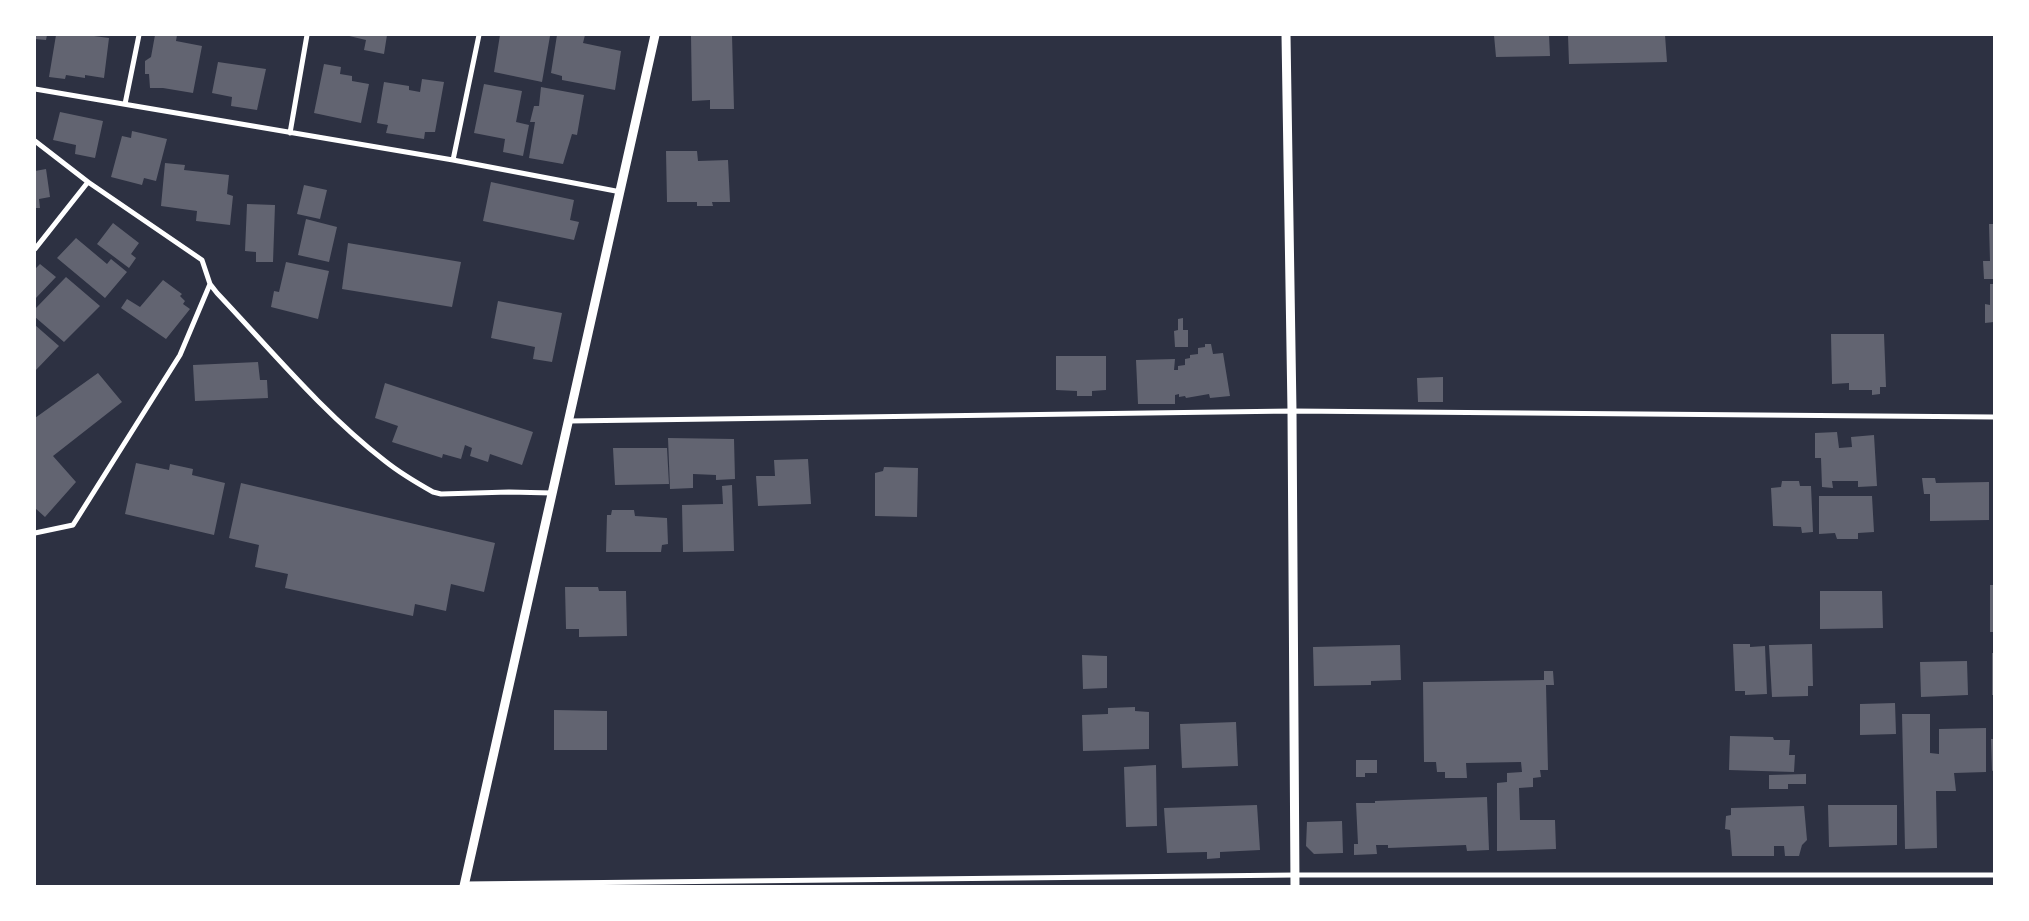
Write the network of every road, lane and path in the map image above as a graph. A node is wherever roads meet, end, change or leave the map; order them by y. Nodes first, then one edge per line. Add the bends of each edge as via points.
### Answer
1 (139, 35) edge
2 (307, 35) edge
3 (479, 35) edge
4 (655, 35) edge
5 (1286, 35) edge
6 (35, 89) edge
7 (125, 104) junction
8 (290, 133) junction
9 (35, 141) edge
10 (453, 160) junction
11 (88, 182) junction
12 (621, 192) junction
13 (35, 249) edge
14 (210, 284) junction
15 (1292, 411) junction
16 (1994, 417) edge
17 (569, 421) junction
18 (552, 494) junction
19 (35, 533) edge
20 (1295, 875) junction
21 (1994, 875) edge
22 (465, 885) edge
23 (1295, 886) edge

1 - 7 street
2 - 8 street
3 - 10 street
4 - 12 street
5 - 15 street
6 - 7 street
7 - 8 street
8 - 10 street
9 - 11 street
10 - 12 street
11 - 13 street
11 - 14 street via 202,260
12 - 17 street
14 - 18 street via 342,424 387,463 426,488 451,495
14 - 19 street via 180,355 74,525
15 - 16 street
15 - 17 street
15 - 20 street
17 - 18 street
18 - 22 street
20 - 21 street
20 - 22 street
20 - 23 street

